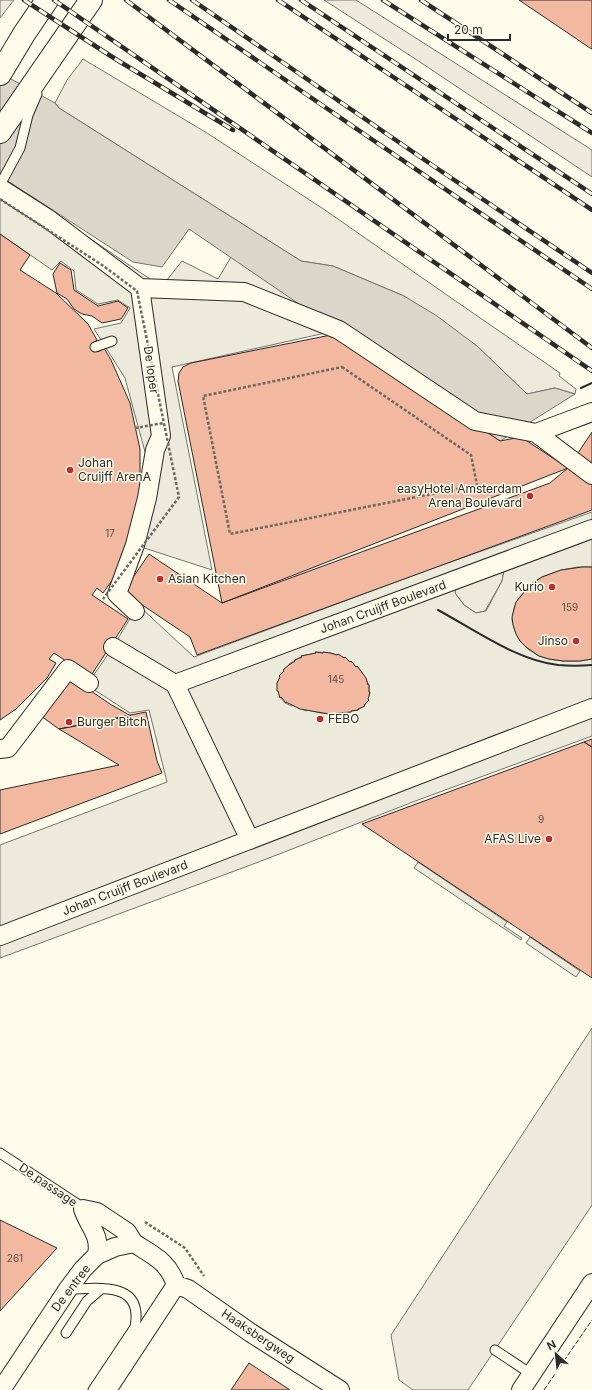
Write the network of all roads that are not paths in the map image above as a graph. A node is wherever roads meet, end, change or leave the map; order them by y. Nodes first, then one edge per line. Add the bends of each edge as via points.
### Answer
1 (47, 0) edge
2 (91, 0) edge
3 (24, 34) junction
4 (6, 47) dead end
5 (52, 57) junction
6 (0, 74) edge
7 (0, 132) edge
8 (0, 185) edge
9 (0, 188) edge
10 (140, 288) junction
11 (112, 341) dead end
12 (95, 347) dead end
13 (592, 412) edge
14 (536, 434) junction
15 (592, 475) edge
16 (592, 529) edge
17 (135, 611) dead end
18 (113, 646) dead end
19 (89, 683) dead end
20 (174, 684) junction
21 (592, 708) edge
22 (0, 749) edge
23 (250, 840) junction
24 (0, 936) edge
25 (0, 1153) edge
26 (83, 1210) junction
27 (134, 1243) junction
28 (97, 1255) junction
29 (592, 1283) edge
30 (176, 1285) junction
31 (68, 1289) junction
32 (101, 1289) junction
33 (66, 1333) dead end
34 (495, 1350) dead end
35 (531, 1374) junction
36 (1, 1390) edge
37 (93, 1390) edge
38 (107, 1390) edge
39 (340, 1390) edge
40 (520, 1390) edge

1 - 3 main road
2 - 5 main road
3 - 4 lane
3 - 6 main road
5 - 7 main road
5 - 8 lane via 28,115 20,148
9 - 10 street via 47,218
10 - 14 street via 244,292 338,330 475,421
10 - 17 street, De loper via 160,436 154,450 147,498 135,544 117,594
11 - 12 lane
13 - 14 street
14 - 15 street
16 - 20 street, Johan Cruijff Boulevard
18 - 20 street
19 - 22 street via 68,669 8,748
20 - 23 street
21 - 23 street, Johan Cruijff Boulevard
23 - 24 street, Johan Cruijff Boulevard
25 - 26 lane, De passage
26 - 27 street, De passage via 97,1212 128,1232
26 - 28 street via 98,1240
27 - 28 street, De entree via 115,1247
27 - 30 street via 166,1265
28 - 31 street, De entree
29 - 35 street
30 - 38 street
30 - 39 street, Haaksbergweg via 188,1289
31 - 32 lane
31 - 36 street, De entree
32 - 33 lane via 87,1301
32 - 37 lane via 110,1288 126,1294 136,1309 137,1318 131,1334
34 - 35 lane
35 - 40 street

